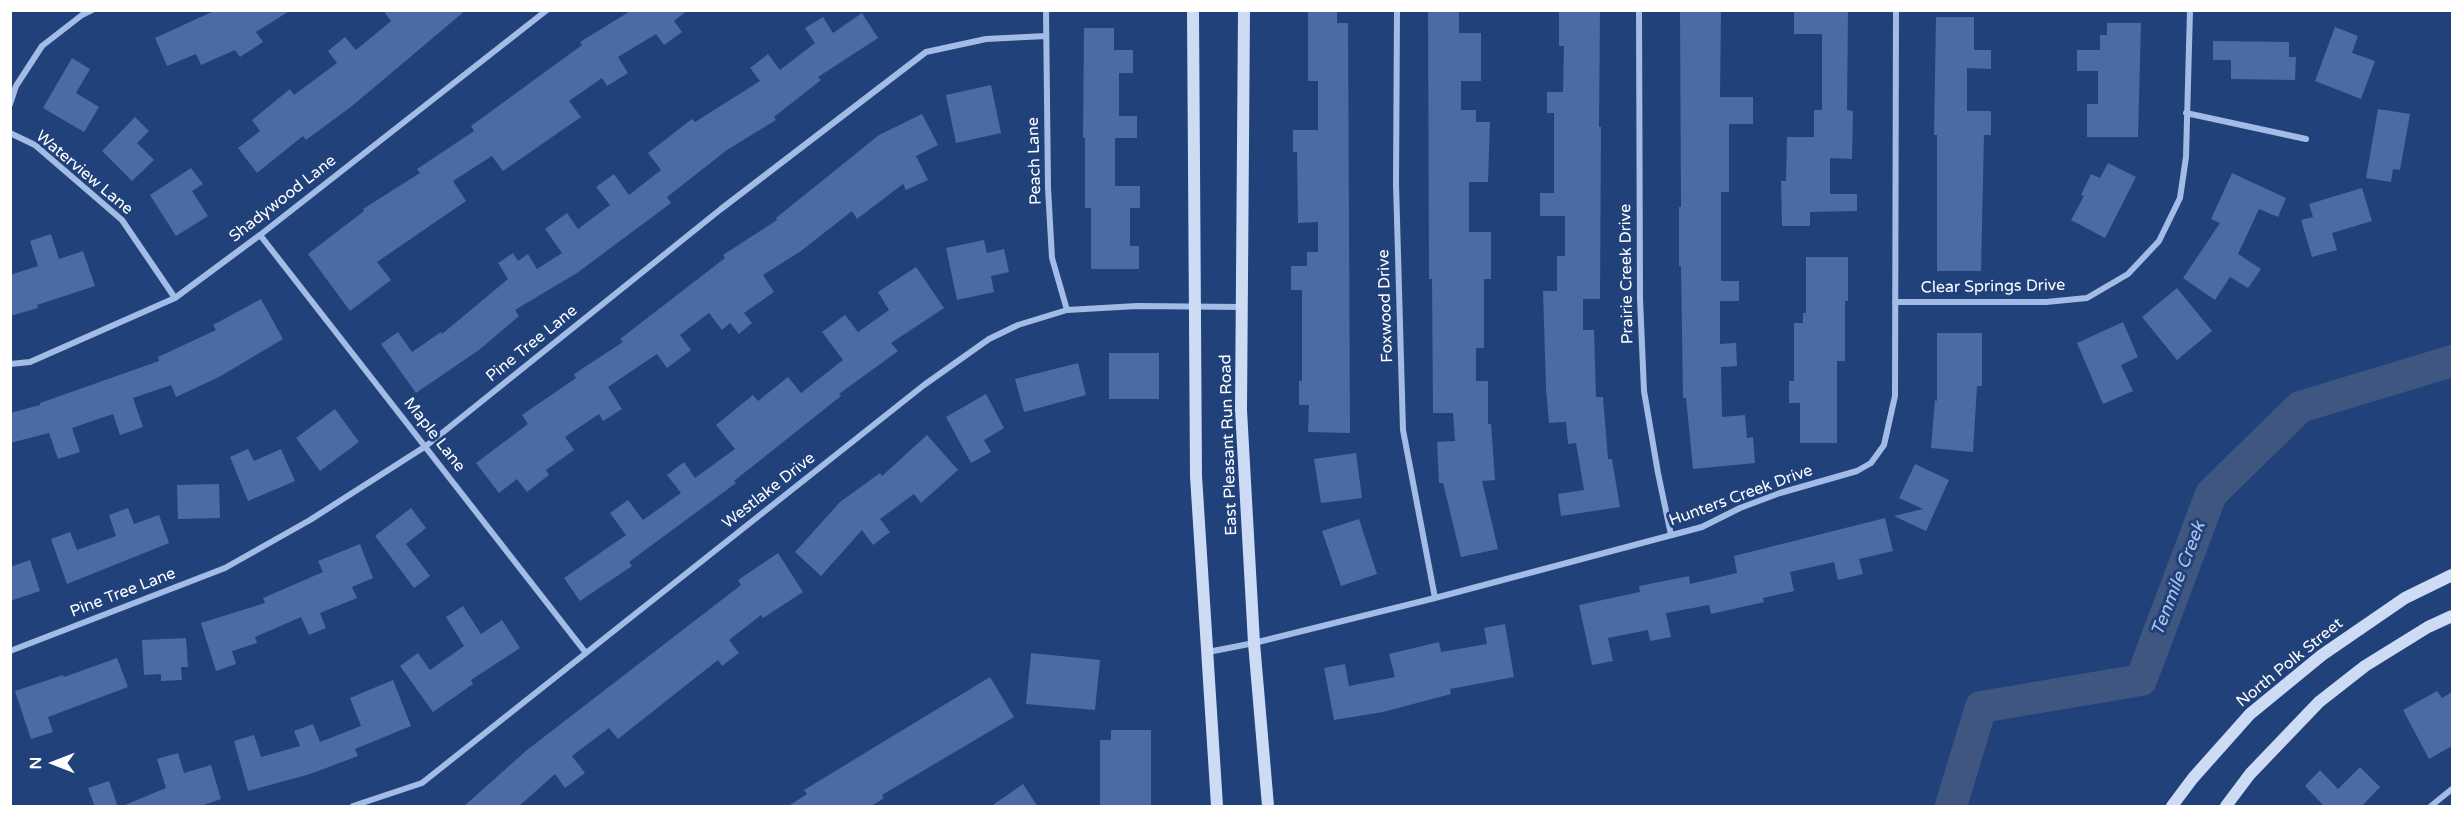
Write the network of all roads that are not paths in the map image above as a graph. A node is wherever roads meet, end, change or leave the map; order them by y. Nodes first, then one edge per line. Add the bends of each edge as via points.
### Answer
1 (92, 10) edge
2 (547, 10) edge
3 (1046, 10) edge
4 (1193, 10) edge
5 (1244, 10) edge
6 (1397, 10) edge
7 (1639, 10) edge
8 (1896, 10) edge
9 (2190, 10) edge
10 (1046, 36) junction
11 (10, 104) edge
12 (2186, 113) junction
13 (10, 133) edge
14 (2306, 139) dead end
15 (260, 236) junction
16 (175, 298) junction
17 (1895, 302) junction
18 (1196, 306) junction
19 (1243, 307) junction
20 (1067, 310) junction
21 (10, 364) edge
22 (426, 446) junction
23 (1671, 535) junction
24 (2452, 575) edge
25 (1435, 598) junction
26 (2452, 616) edge
27 (1254, 643) junction
28 (10, 651) edge
29 (1208, 652) junction
30 (586, 653) junction
31 (2452, 789) edge
32 (353, 807) edge
33 (1217, 807) edge
34 (1268, 807) edge
35 (2172, 807) edge
36 (2226, 807) edge
37 (2431, 807) edge

1 - 11 street via 42,46 16,86
2 - 15 street, Shadywood Lane
3 - 10 street, Peach Lane
4 - 18 main road, East Pleasant Run Road
5 - 19 main road, East Pleasant Run Road
6 - 25 street, Foxwood Drive via 1396,184 1403,430
7 - 23 street, Prairie Creek Drive via 1644,390
8 - 17 street, Hunters Creek Drive
9 - 12 street, Clear Springs Drive
10 - 20 street, Peach Lane via 1052,246
10 - 22 street, Pine Tree Lane via 986,39 926,52 721,209
12 - 14 street
12 - 17 street, Clear Springs Drive via 2186,157 2180,198 2159,241 2128,274 2087,298 2046,302
13 - 16 street, Waterview Lane via 35,145 122,220
15 - 16 street, Shadywood Lane
15 - 22 street, Maple Lane
16 - 21 street, Shadywood Lane via 30,362
17 - 23 street, Hunters Creek Drive via 1895,396 1884,445 1871,463
18 - 19 street, Westlake Drive
18 - 20 street, Westlake Drive
18 - 29 main road, East Pleasant Run Road via 1196,476
19 - 27 main road, East Pleasant Run Road via 1241,410
20 - 30 street, Westlake Drive via 1018,325 989,339
22 - 28 street, Pine Tree Lane via 310,520 225,568
22 - 30 street, Maple Lane
23 - 25 street, Hunters Creek Drive
24 - 35 main road, North Polk Street via 2405,598 2349,636 2259,707 2193,778
25 - 27 street, Hunters Creek Drive
26 - 36 main road via 2365,666 2319,702 2250,774
27 - 29 street, Hunters Creek Drive
27 - 34 main road, East Pleasant Run Road
29 - 33 main road, East Pleasant Run Road
30 - 32 street, Westlake Drive via 422,783
31 - 37 street

